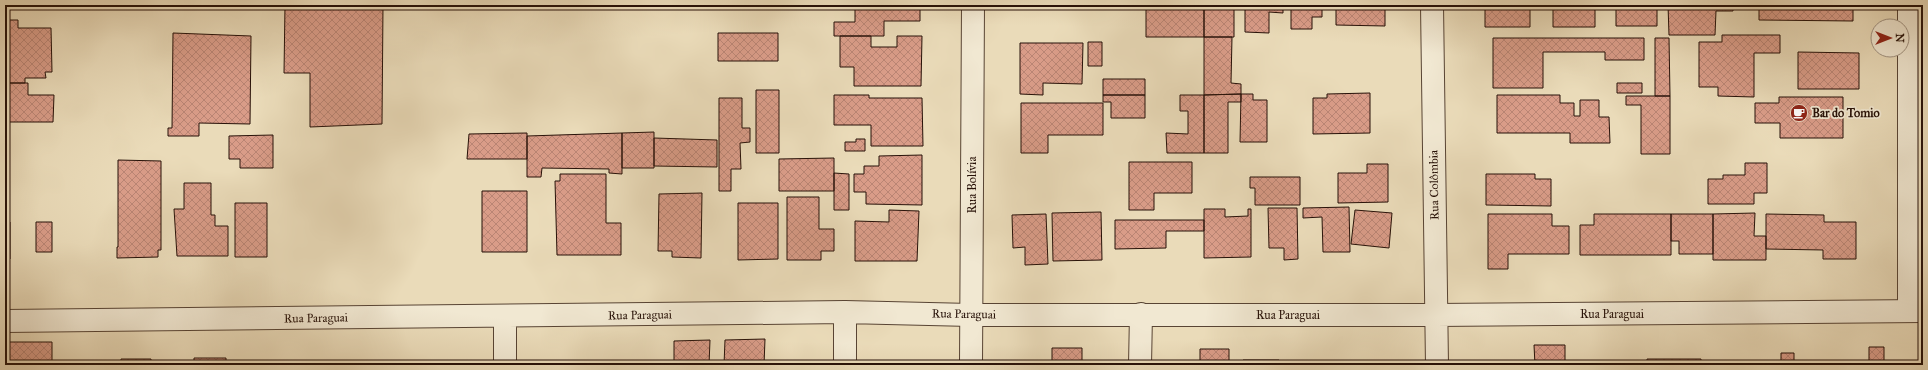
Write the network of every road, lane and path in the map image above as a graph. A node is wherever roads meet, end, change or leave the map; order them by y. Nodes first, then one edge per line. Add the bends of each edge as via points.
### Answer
1 (973, 5) edge
2 (1432, 5) edge
3 (1909, 5) edge
4 (1916, 311) edge
5 (845, 312) junction
6 (1141, 314) junction
7 (971, 315) junction
8 (1436, 315) junction
9 (505, 317) junction
10 (5, 322) edge
11 (505, 365) edge
12 (845, 365) edge
13 (971, 365) edge
14 (1140, 365) edge
15 (1437, 365) edge

1 - 7 street, Rua Bolívia
2 - 8 street, Rua Colômbia
3 - 4 street
4 - 8 street, Rua Paraguai
5 - 7 street, Rua Paraguai
5 - 9 street, Rua Paraguai
5 - 12 street
6 - 7 street, Rua Paraguai
6 - 8 street, Rua Paraguai
6 - 14 street
7 - 13 street, Rua Bolívia
8 - 15 street, Rua Colômbia
9 - 10 street, Rua Paraguai
9 - 11 street

